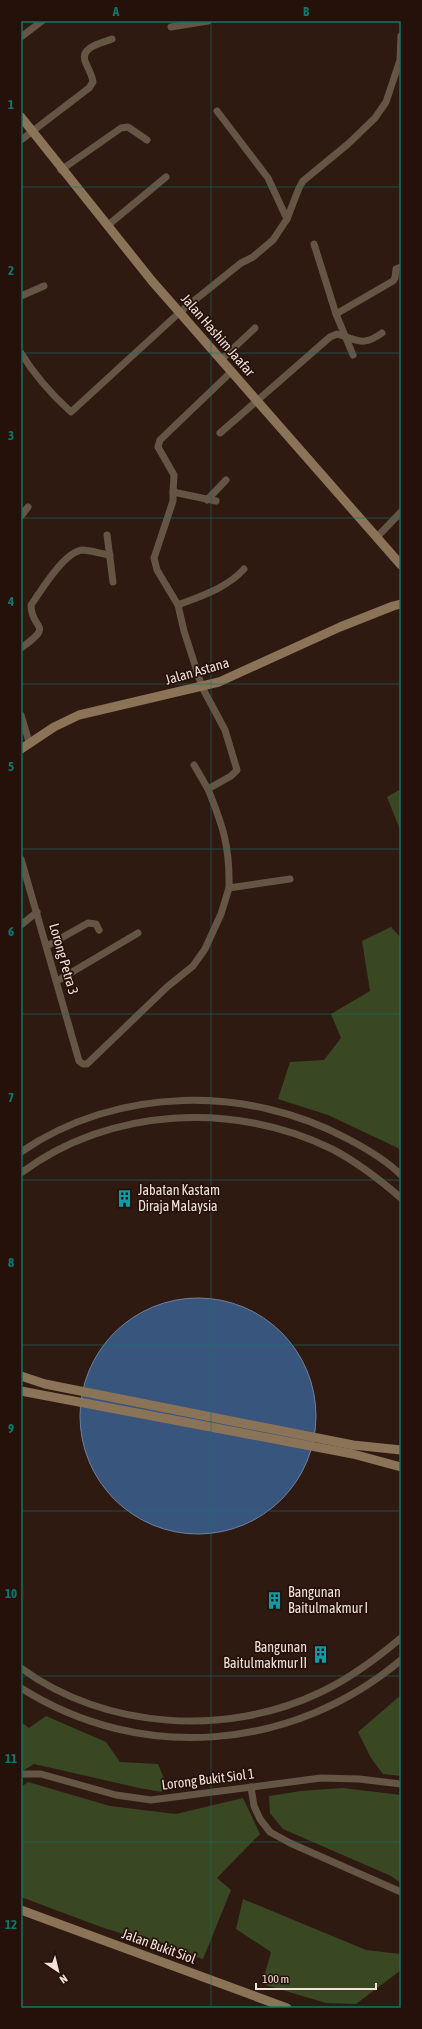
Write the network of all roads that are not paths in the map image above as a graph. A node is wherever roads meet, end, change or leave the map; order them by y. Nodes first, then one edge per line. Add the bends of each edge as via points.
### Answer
1 (42, 21) edge
2 (208, 21) edge
3 (171, 27) dead end
4 (401, 36) edge
5 (21, 37) edge
6 (112, 39) dead end
7 (217, 111) dead end
8 (21, 116) edge
9 (33, 131) junction
10 (21, 140) edge
11 (147, 140) dead end
12 (62, 170) junction
13 (166, 177) dead end
14 (288, 219) junction
15 (107, 226) junction
16 (314, 244) dead end
17 (401, 267) edge
18 (44, 286) dead end
19 (21, 296) edge
20 (180, 312) junction
21 (336, 314) junction
22 (255, 328) dead end
23 (382, 333) dead end
24 (345, 336) junction
25 (21, 353) edge
26 (353, 356) dead end
27 (221, 360) junction
28 (231, 372) junction
29 (256, 401) junction
30 (220, 433) dead end
31 (226, 480) dead end
32 (173, 492) junction
33 (207, 500) junction
34 (216, 501) dead end
35 (28, 507) dead end
36 (401, 512) edge
37 (21, 516) edge
38 (107, 535) dead end
39 (377, 537) junction
40 (110, 555) junction
41 (401, 565) edge
42 (244, 569) dead end
43 (113, 582) dead end
44 (401, 599) edge
45 (178, 605) junction
46 (397, 605) edge
47 (21, 648) edge
48 (202, 687) junction
49 (21, 715) edge
50 (29, 742) junction
51 (21, 749) edge
52 (194, 765) dead end
53 (208, 789) junction
54 (21, 859) edge
55 (290, 879) dead end
56 (229, 888) junction
57 (37, 912) junction
58 (21, 925) edge
59 (99, 930) dead end
60 (138, 933) dead end
61 (46, 946) junction
62 (56, 982) junction
63 (21, 1152) edge
64 (21, 1173) edge
65 (401, 1175) edge
66 (401, 1198) edge
67 (21, 1376) edge
68 (21, 1391) edge
69 (353, 1449) junction
70 (401, 1450) edge
71 (401, 1467) edge
72 (401, 1638) edge
73 (401, 1660) edge
74 (21, 1668) edge
75 (21, 1688) edge
76 (21, 1774) edge
77 (401, 1784) edge
78 (251, 1787) junction
79 (401, 1892) edge
80 (21, 1910) edge
81 (287, 2008) edge

1 - 5 street
2 - 3 street
4 - 14 street via 400,60 386,102 375,118 354,139 304,181
6 - 9 street via 88,49 84,54 84,60 92,75 93,82 89,88
7 - 14 street via 268,178
8 - 9 street, Jalan Hashim Jaafar
9 - 10 street
9 - 12 street, Jalan Hashim Jaafar
11 - 12 street via 128,127 121,128
12 - 15 street, Jalan Hashim Jaafar
13 - 15 street
14 - 20 street via 273,240
15 - 20 street, Jalan Hashim Jaafar
16 - 21 street
17 - 21 street via 396,269 393,281
18 - 19 street
20 - 25 street via 71,412 37,378
20 - 27 street, Jalan Hashim Jaafar
21 - 24 street
22 - 27 street
23 - 24 street via 372,340 360,342
24 - 26 street
24 - 29 street via 337,334 330,337
27 - 28 street, Jalan Hashim Jaafar
28 - 29 street, Jalan Hashim Jaafar
28 - 32 street via 160,440 158,447 174,475
29 - 30 street
29 - 39 street, Jalan Hashim Jaafar
31 - 33 street
32 - 33 street
32 - 45 street via 173,501 154,558 157,570
33 - 34 street
35 - 37 street
36 - 39 street
38 - 40 street
39 - 41 street, Jalan Hashim Jaafar
40 - 43 street
40 - 47 street via 82,550 70,557 48,578 31,604 40,632
42 - 45 street via 227,583
44 - 46 street, Jalan Astana
45 - 48 street
46 - 48 street, Jalan Astana via 340,627 236,676
48 - 50 street, Jalan Astana via 79,715
48 - 53 street via 225,730 237,770 232,776
49 - 50 street
50 - 51 street, Jalan Astana
52 - 53 street
53 - 56 street via 224,830 230,863
54 - 57 street, Lorong Petra 3
55 - 56 street
56 - 62 street, Lorong Petra 3 via 221,914 205,949 193,966 166,987 87,1064 80,1060
57 - 58 street
57 - 61 street, Lorong Petra 3
59 - 61 street via 96,924 88,923
60 - 62 street
61 - 62 street, Lorong Petra 3
63 - 65 street via 74,1124 118,1109 164,1101 220,1101 267,1108 330,1129 366,1149
64 - 66 street via 70,1145 120,1127 172,1118 220,1118 263,1125 305,1137 358,1164
67 - 69 street via 45,1384
68 - 69 street
69 - 70 street
69 - 71 street
72 - 74 street via 378,1658 321,1693 257,1714 224,1719 154,1719 118,1712 83,1701 52,1687
73 - 75 street via 380,1677 337,1704 290,1723 241,1734 198,1738 152,1736 114,1729 77,1717 39,1700
76 - 78 street, Lorong Bukit Siol 1 via 42,1774 116,1795 151,1800
77 - 78 street, Lorong Bukit Siol 1 via 321,1778
78 - 79 street via 254,1806 260,1820 270,1832
80 - 81 street, Jalan Bukit Siol

